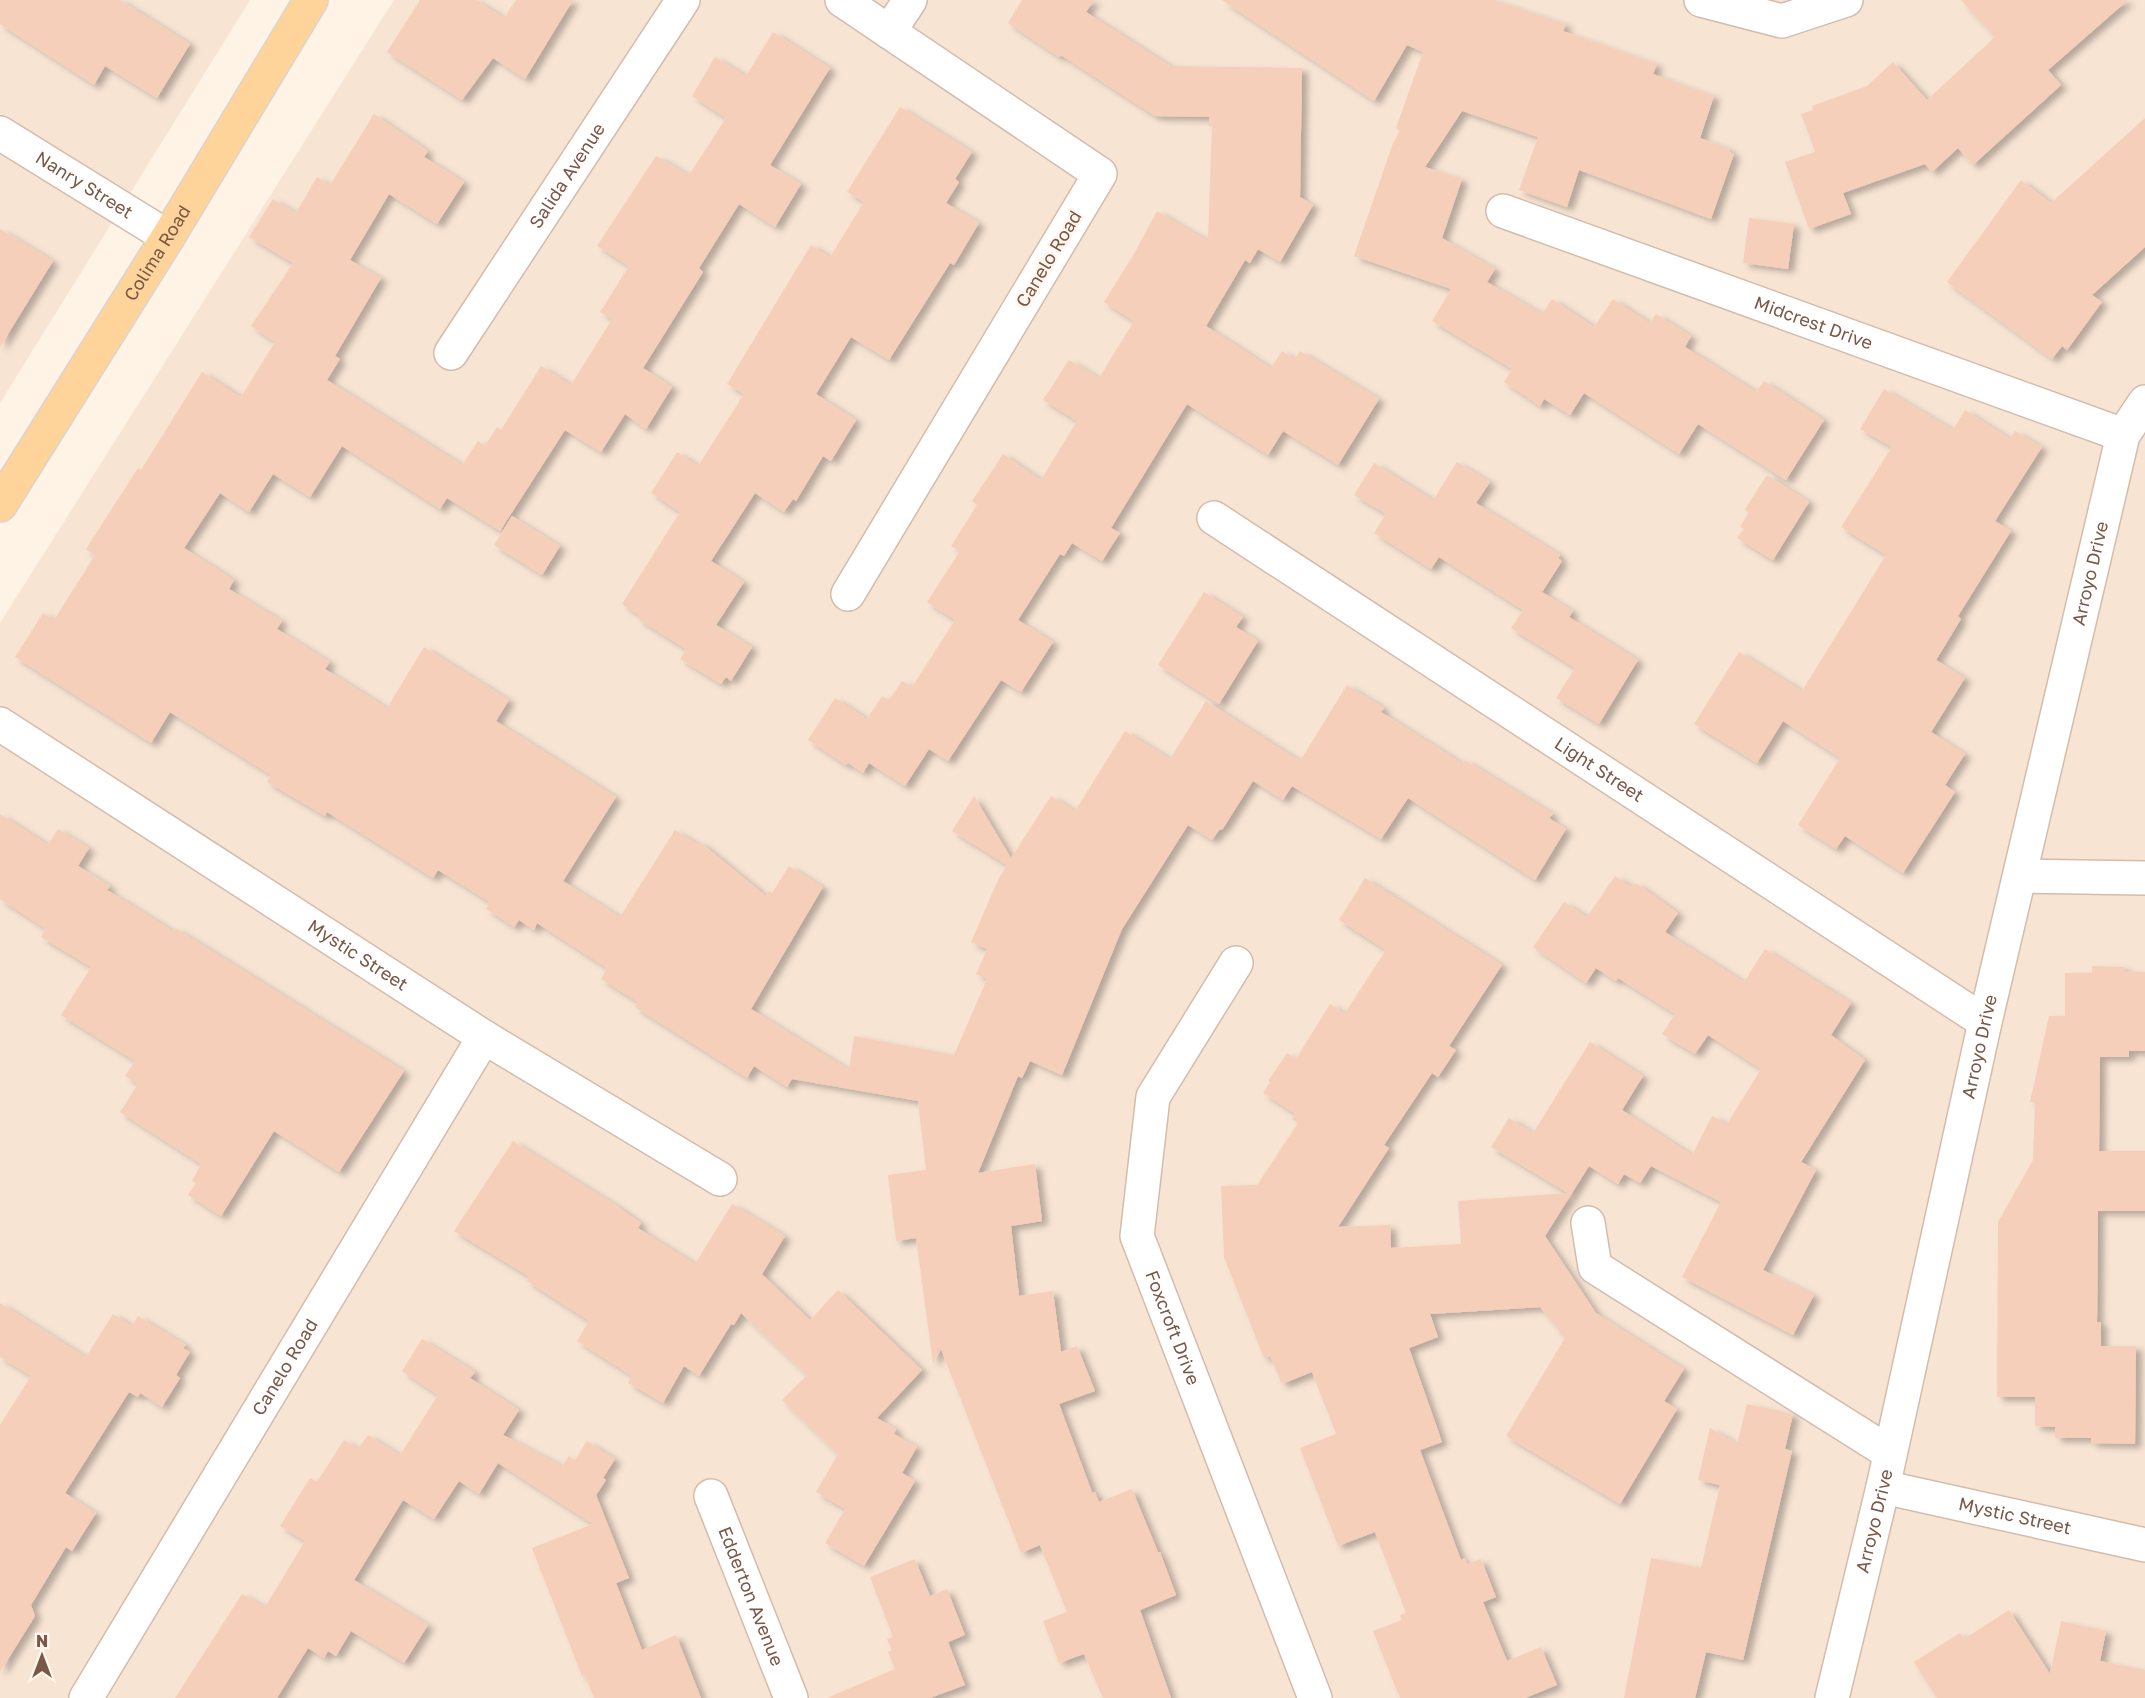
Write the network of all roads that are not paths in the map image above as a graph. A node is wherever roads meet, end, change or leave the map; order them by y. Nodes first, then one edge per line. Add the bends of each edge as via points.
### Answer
1 (311, 0) edge
2 (683, 0) edge
3 (842, 0) edge
4 (910, 0) edge
5 (1701, 0) edge
6 (1846, 0) edge
7 (889, 32) junction
8 (0, 133) edge
9 (1503, 211) dead end
10 (168, 237) junction
11 (450, 353) dead end
12 (2145, 402) edge
13 (2123, 435) junction
14 (0, 505) edge
15 (1214, 518) dead end
16 (848, 594) dead end
17 (0, 724) edge
18 (2020, 876) junction
19 (2145, 878) edge
20 (1236, 963) dead end
21 (1985, 1022) junction
22 (484, 1037) junction
23 (720, 1179) dead end
24 (1588, 1223) dead end
25 (1890, 1453) junction
26 (1883, 1487) junction
27 (711, 1496) dead end
28 (2145, 1545) edge
29 (86, 1698) edge
30 (791, 1698) edge
31 (1315, 1698) edge
32 (1832, 1698) edge

1 - 10 main road, Colima Road
2 - 11 street, Salida Avenue
3 - 7 street
4 - 7 street
5 - 6 street via 1782,21
7 - 16 street, Canelo Road via 1100,174
8 - 10 street, Nanry Street
9 - 13 street, Midcrest Drive
10 - 14 main road, Colima Road
12 - 13 street, Arroyo Drive
13 - 18 street, Arroyo Drive
15 - 21 street, Light Street
17 - 22 street, Mystic Street
18 - 19 street
18 - 21 street, Arroyo Drive
20 - 31 street, Foxcroft Drive via 1152,1097 1137,1236
21 - 25 street, Arroyo Drive
22 - 23 street, Mystic Street
22 - 29 street, Canelo Road
24 - 25 street via 1595,1267
25 - 26 street, Arroyo Drive
26 - 28 street, Mystic Street
26 - 32 street, Arroyo Drive
27 - 30 street, Edderton Avenue

